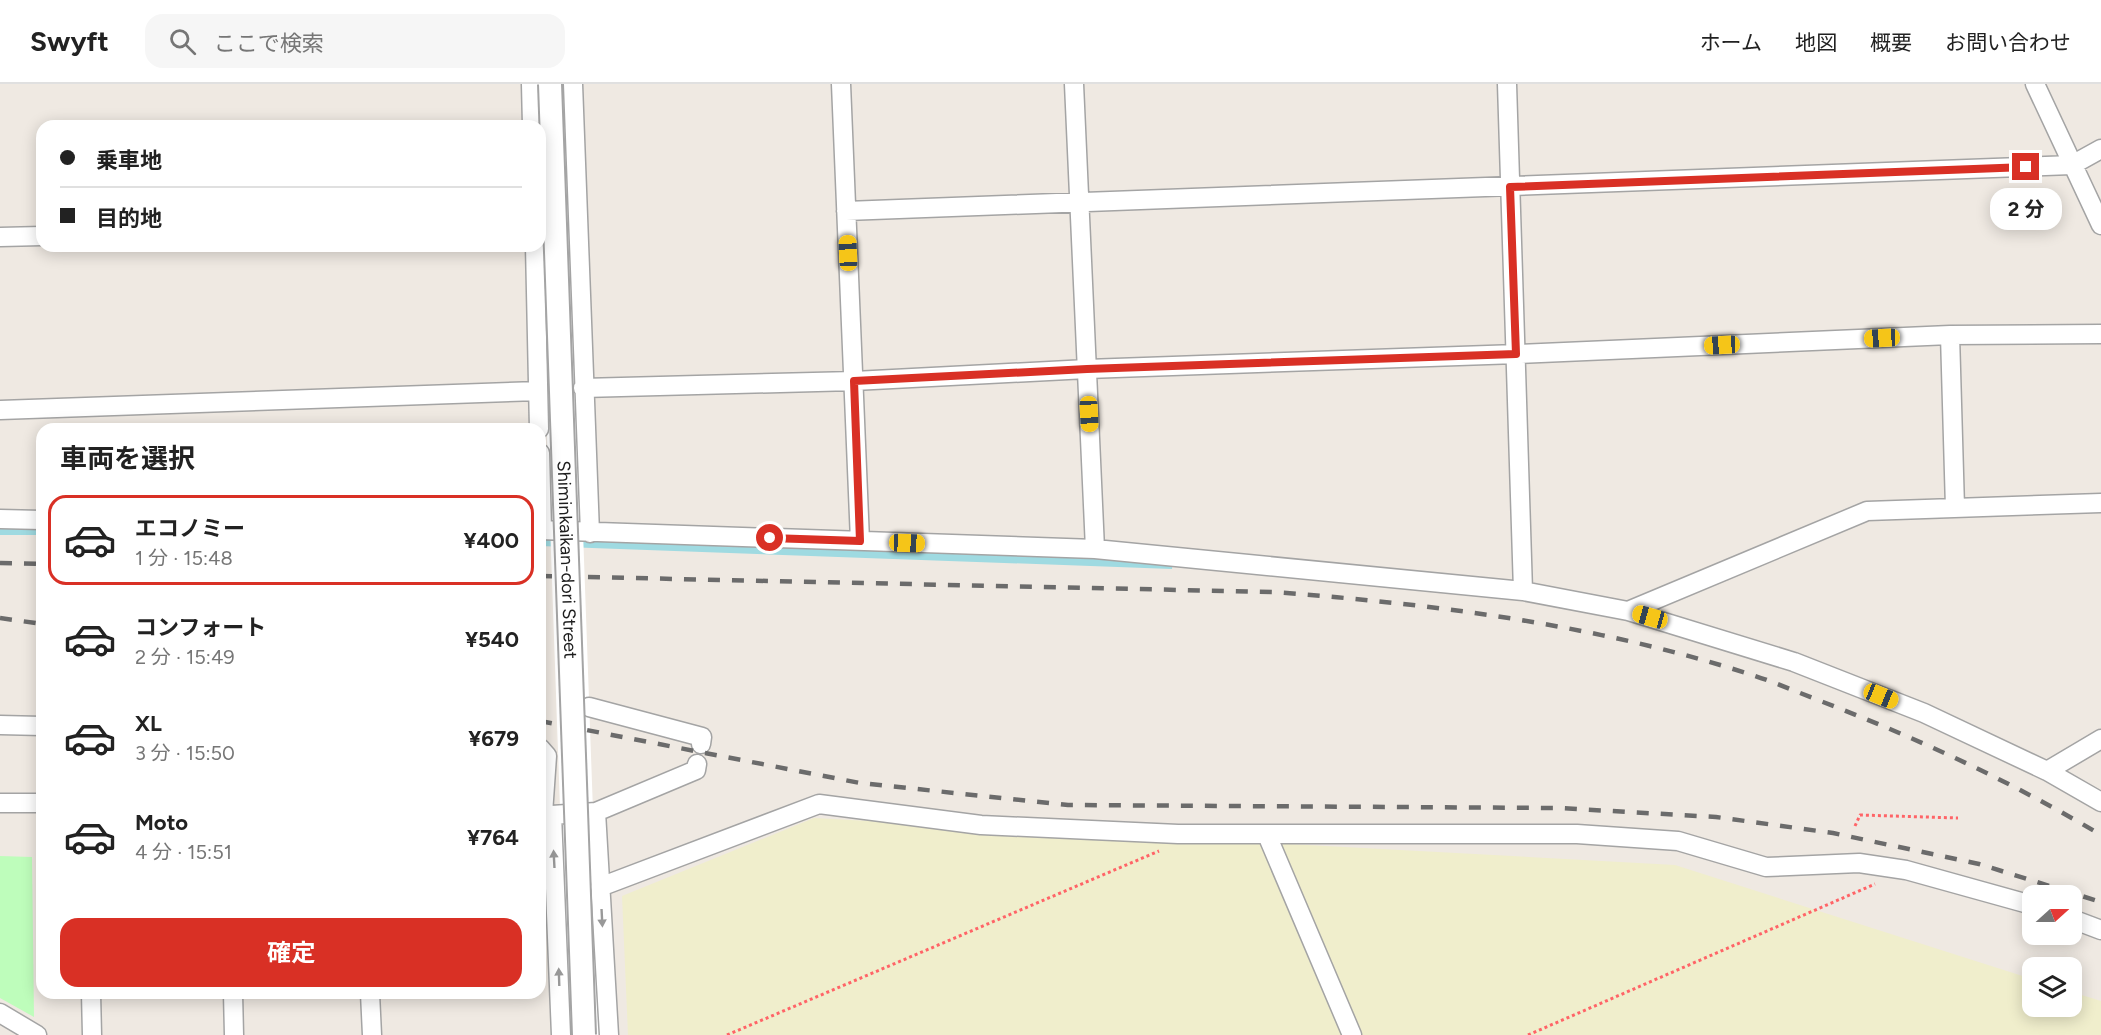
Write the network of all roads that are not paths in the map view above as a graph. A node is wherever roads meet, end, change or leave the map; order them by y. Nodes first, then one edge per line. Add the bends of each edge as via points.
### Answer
1 (531, 84) edge
2 (550, 84) edge
3 (573, 84) edge
4 (841, 84) edge
5 (1074, 84) edge
6 (1508, 84) edge
7 (2035, 84) edge
8 (532, 120) edge
9 (2101, 149) edge
10 (2073, 165) junction
11 (1510, 187) junction
12 (1079, 200) junction
13 (846, 211) junction
14 (2101, 225) edge
15 (36, 236) edge
16 (0, 237) edge
17 (535, 252) edge
18 (2101, 334) edge
19 (1950, 335) junction
20 (1516, 354) junction
21 (1087, 369) junction
22 (854, 381) junction
23 (583, 388) junction
24 (538, 391) junction
25 (0, 410) edge
26 (539, 423) edge
27 (2101, 503) edge
28 (1955, 508) junction
29 (0, 519) edge
30 (36, 520) edge
31 (546, 530) edge
32 (590, 532) junction
33 (860, 541) junction
34 (1095, 549) junction
35 (1523, 591) junction
36 (1628, 611) junction
37 (589, 706) dead end
38 (0, 725) edge
39 (36, 726) edge
40 (2101, 739) edge
41 (700, 744) dead end
42 (546, 755) edge
43 (697, 764) dead end
44 (2047, 771) junction
45 (546, 785) edge
46 (2101, 802) edge
47 (0, 803) edge
48 (36, 803) edge
49 (596, 812) junction
50 (546, 814) edge
51 (1267, 835) junction
52 (546, 848) edge
53 (600, 887) junction
54 (2022, 902) edge
55 (548, 917) edge
56 (2082, 923) edge
57 (2101, 930) edge
58 (91, 999) edge
59 (233, 999) edge
60 (370, 999) edge
61 (0, 1013) edge
62 (37, 1035) edge
63 (92, 1035) edge
64 (234, 1035) edge
65 (372, 1035) edge
66 (561, 1035) edge
67 (584, 1035) edge
68 (609, 1035) edge
69 (1352, 1035) edge

1 - 8 street
2 - 67 street, Shiminkaikan-dori Street, bridge
3 - 23 street
4 - 13 street
5 - 12 street
6 - 11 street
7 - 10 street
9 - 10 street
10 - 11 street
10 - 14 street
11 - 12 street
11 - 20 street
12 - 13 street
12 - 21 street
13 - 22 street
15 - 16 street
17 - 24 street
18 - 19 street
19 - 20 street
19 - 28 street
20 - 21 street
20 - 35 street
21 - 22 street
21 - 34 street
22 - 23 street
22 - 33 street
23 - 32 street
24 - 25 street
24 - 26 street
27 - 28 street
28 - 36 street via 1867,511
29 - 30 street
31 - 32 street
32 - 33 street
33 - 34 street
34 - 35 street
35 - 36 street
36 - 44 street via 1794,662 1924,713
37 - 41 street via 702,736
38 - 39 street
40 - 44 street
42 - 45 street
43 - 49 street via 696,770
44 - 46 street
47 - 48 street
49 - 50 street
49 - 53 street
51 - 53 street via 981,825 819,804
51 - 54 street via 1578,834 1678,841 1766,867 1859,863 1906,870
51 - 69 street
55 -> 52 street
53 -> 68 street
66 -> 55 street
56 - 57 street
58 - 63 street
59 - 64 street
60 - 65 street
61 - 62 street

